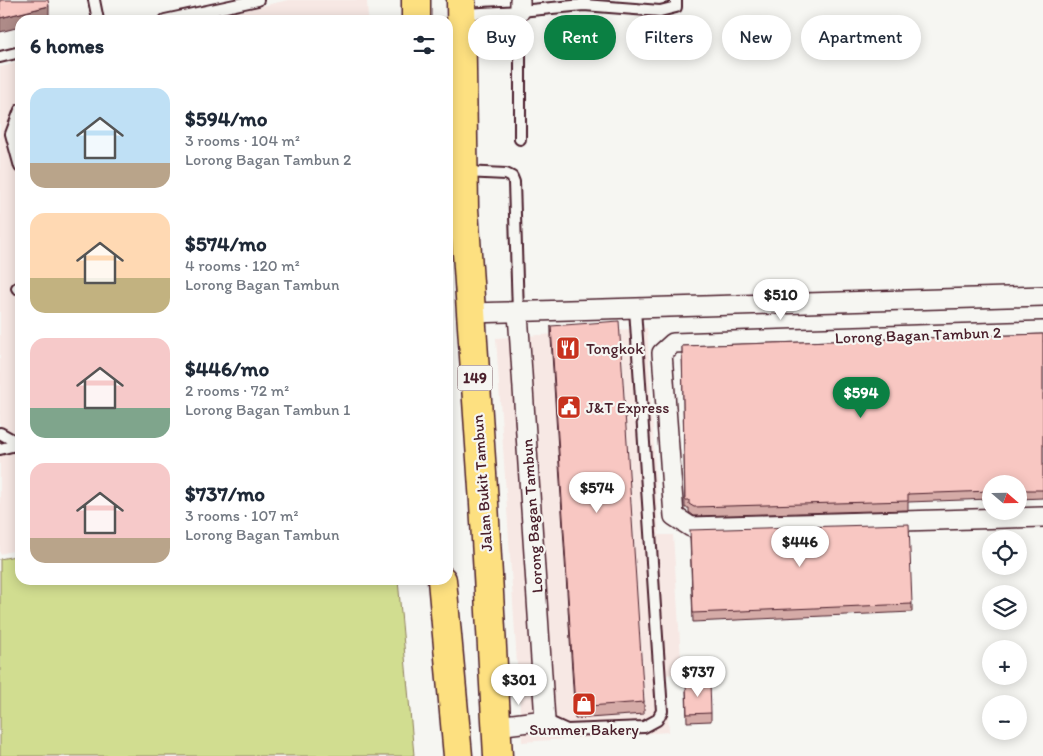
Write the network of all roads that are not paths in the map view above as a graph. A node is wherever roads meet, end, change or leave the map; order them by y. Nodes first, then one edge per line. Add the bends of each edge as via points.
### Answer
1 (94, 0) edge
2 (258, 0) edge
3 (416, 0) edge
4 (676, 0) edge
5 (584, 3) edge
6 (520, 5) edge
7 (461, 7) edge
8 (97, 15) edge
9 (188, 15) edge
10 (416, 15) edge
11 (15, 53) edge
12 (0, 57) edge
13 (15, 123) edge
14 (520, 139) dead end
15 (15, 149) edge
16 (464, 172) junction
17 (1043, 296) edge
18 (635, 309) junction
19 (471, 313) junction
20 (518, 313) junction
21 (1043, 331) edge
22 (0, 433) edge
23 (15, 441) edge
24 (15, 445) edge
25 (0, 449) edge
26 (1043, 517) edge
27 (442, 585) edge
28 (545, 720) junction
29 (497, 726) junction
30 (458, 756) edge
31 (498, 756) edge

1 - 8 lane
2 - 9 lane
3 - 10 main road
4 - 5 lane via 676,7 660,10
5 - 6 lane
6 - 7 lane
6 - 14 lane
7 - 16 main road, Jalan Bukit Tambun / 149
11 - 12 lane
13 - 15 lane via 11,134
16 - 19 main road, Jalan Bukit Tambun / 149
16 - 20 lane via 506,174 514,182
17 - 18 street
18 - 20 street
18 - 28 lane via 662,711 657,720 644,727 567,730
19 - 20 street
19 - 29 main road, Jalan Bukit Tambun / 149
20 - 28 street, Lorong Bagan Tambun
21 - 26 street, Lorong Bagan Tambun 2 via 673,344 662,353 674,516 691,527
22 - 23 lane
24 - 25 lane
27 - 30 main road
28 - 29 street
29 - 31 main road, Jalan Bukit Tambun / 149

